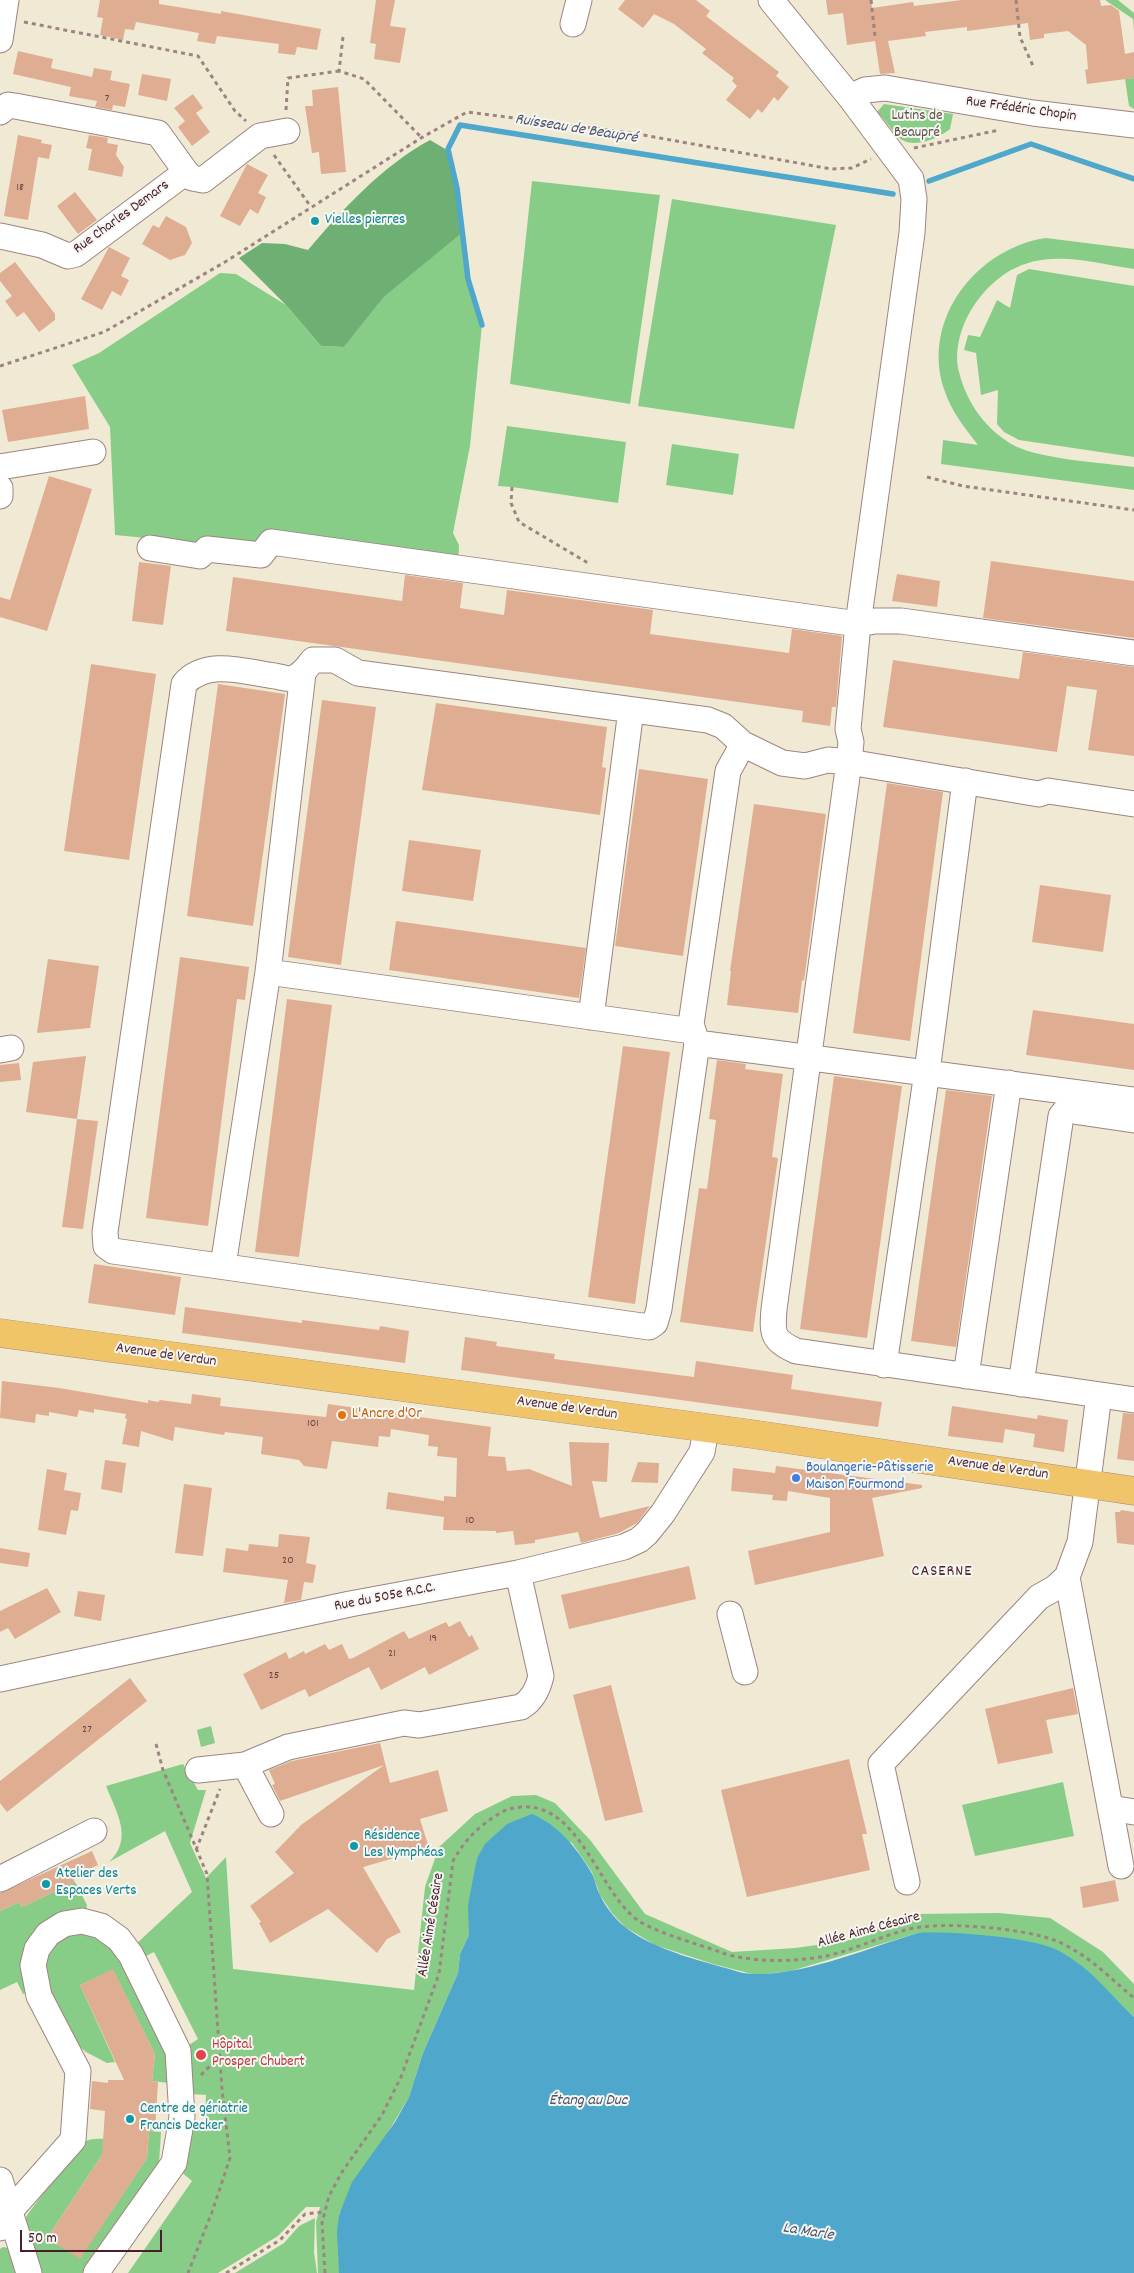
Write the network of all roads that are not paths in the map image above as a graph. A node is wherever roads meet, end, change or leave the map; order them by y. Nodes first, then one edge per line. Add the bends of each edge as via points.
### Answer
1 (579, 0) edge
2 (771, 0) edge
3 (5, 8) edge
4 (573, 24) dead end
5 (0, 40) edge
6 (850, 97) junction
7 (1, 108) edge
8 (1134, 125) edge
9 (287, 131) road end
10 (186, 172) junction
11 (0, 236) edge
12 (93, 452) dead end
13 (0, 467) edge
14 (0, 488) edge
15 (0, 496) edge
16 (150, 548) dead end
17 (858, 624) junction
18 (1134, 653) edge
19 (302, 673) junction
20 (631, 710) junction
21 (743, 744) junction
22 (849, 762) junction
23 (964, 781) junction
24 (1134, 804) edge
25 (268, 972) junction
26 (591, 1017) junction
27 (694, 1037) junction
28 (810, 1059) junction
29 (927, 1072) junction
30 (1010, 1083) junction
31 (1134, 1100) edge
32 (1134, 1120) edge
33 (223, 1266) junction
34 (0, 1333) edge
35 (884, 1365) junction
36 (966, 1376) junction
37 (1021, 1384) junction
38 (1099, 1395) junction
39 (1134, 1400) edge
40 (706, 1429) junction
41 (1087, 1482) junction
42 (1134, 1490) edge
43 (518, 1573) junction
44 (1067, 1577) junction
45 (730, 1614) dead end
46 (746, 1672) dead end
47 (0, 1679) edge
48 (236, 1766) junction
49 (198, 1770) dead end
50 (1122, 1810) edge
51 (271, 1814) dead end
52 (94, 1831) dead end
53 (1120, 1866) dead end
54 (0, 1879) edge
55 (906, 1882) dead end
56 (0, 2180) edge
57 (5, 2219) edge
58 (29, 2273) edge
59 (96, 2273) edge

1 - 4 street
2 - 6 street
3 - 5 street
6 - 8 street, Rue Frédéric Chopin via 865,90 885,88 1033,113
6 - 17 street via 911,179 914,199
7 - 10 street, Rue Charles Demars via 15,106 158,133
9 - 10 street, Rue Charles Demars via 260,136 203,180 192,178
10 - 11 street, Rue Charles Demars via 76,254 68,256 42,245
12 - 13 street
14 - 15 street
16 - 17 street via 200,556 206,549 261,554 271,542
17 - 18 street via 901,621
17 - 22 street via 848,729 851,742
19 - 20 street via 313,660 335,660 358,674
19 - 25 street
19 - 33 street via 292,679 208,669 194,673 184,684 105,1232 105,1242 114,1250
20 - 21 street via 708,720 722,726
20 - 26 street
21 - 22 street via 782,763 805,766 828,760
21 - 27 street via 728,771 691,1024
22 - 23 street
22 - 28 street
23 - 24 street via 1039,794 1048,791
23 - 29 street
25 - 26 street
25 - 33 street
26 - 27 street
27 - 28 street
27 - 33 street via 659,1309 655,1323 649,1327
28 - 29 street
28 - 35 street via 774,1309 775,1337 796,1352
29 - 30 street
29 - 35 street
30 - 31 street
30 - 36 street
32 - 37 street via 1066,1110 1061,1116
34 - 40 main road, Avenue de Verdun
35 - 36 street
36 - 37 street
37 - 38 street
38 - 39 street
38 - 41 street
40 - 41 main road, Avenue de Verdun
40 - 43 street, Rue du 505e R.C.C. via 702,1452 664,1513 639,1540 609,1552
41 - 42 main road, Avenue de Verdun
41 - 44 street via 1080,1542
43 - 47 street, Rue du 505e R.C.C. via 350,1604
43 - 48 street via 541,1676 528,1704 419,1725 404,1723 288,1747
44 - 50 street
44 - 55 street via 1039,1597 881,1764
45 - 46 street
48 - 49 street
48 - 51 street
50 - 53 street
52 - 54 street
56 - 57 street
57 - 58 street
57 - 59 street via 73,2140 78,2071 39,1996 33,1965 37,1949 48,1934 64,1924 82,1921 101,1926 119,1939 131,1955 178,2051 182,2117 174,2163

